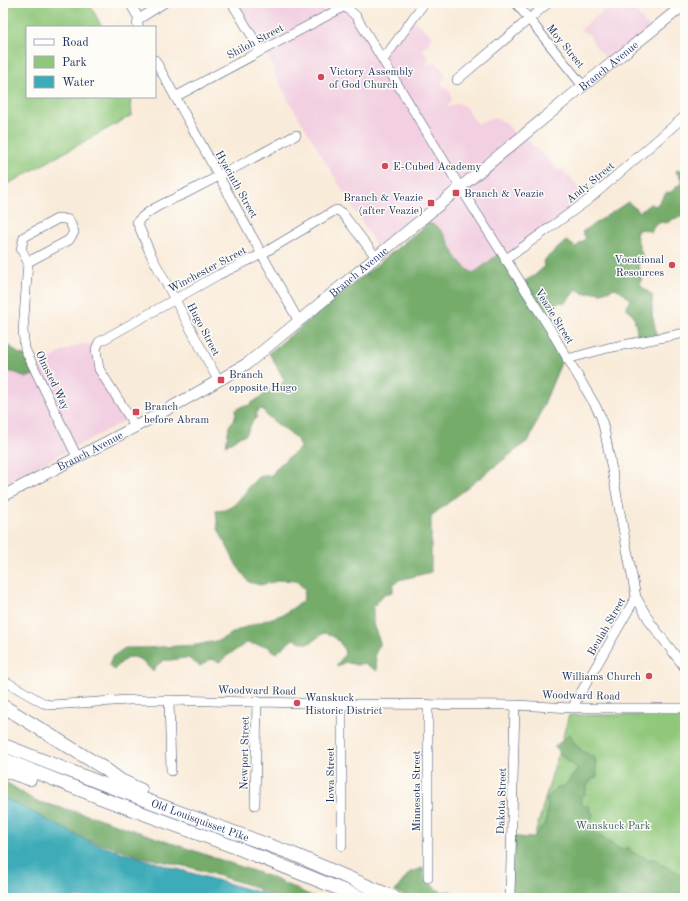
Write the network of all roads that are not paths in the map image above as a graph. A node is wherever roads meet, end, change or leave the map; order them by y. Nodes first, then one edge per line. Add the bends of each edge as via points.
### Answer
1 (130, 3) edge
2 (164, 3) edge
3 (232, 3) edge
4 (424, 3) edge
5 (516, 3) edge
6 (548, 3) edge
7 (685, 4) edge
8 (343, 5) edge
9 (529, 18) junction
10 (139, 23) edge
11 (261, 51) junction
12 (383, 60) junction
13 (156, 62) edge
14 (457, 80) dead end
15 (583, 86) junction
16 (175, 97) junction
17 (685, 116) edge
18 (296, 136) dead end
19 (218, 176) junction
20 (460, 187) junction
21 (262, 254) junction
22 (376, 257) junction
23 (505, 260) junction
24 (28, 262) junction
25 (175, 300) junction
26 (298, 320) junction
27 (685, 333) edge
28 (567, 359) junction
29 (218, 380) junction
30 (135, 426) junction
31 (78, 456) junction
32 (3, 496) edge
33 (636, 597) junction
34 (685, 668) edge
35 (3, 680) edge
36 (169, 700) junction
37 (257, 701) junction
38 (342, 704) junction
39 (428, 704) junction
40 (516, 705) junction
41 (3, 706) edge
42 (572, 708) junction
43 (685, 708) edge
44 (3, 745) edge
45 (3, 759) edge
46 (3, 770) edge
47 (171, 771) dead end
48 (256, 805) dead end
49 (173, 809) junction
50 (144, 815) junction
51 (342, 846) dead end
52 (428, 878) dead end
53 (362, 898) edge
54 (395, 898) edge
55 (510, 898) edge

1 - 10 street
2 - 10 street
3 - 11 street
4 - 12 street
5 - 9 street, Moy Street
6 - 9 street
7 - 15 main road, Branch Avenue
8 - 11 street, Shiloh Street
8 - 12 street, Veazie Street via 356,16
9 - 14 street
9 - 15 street, Moy Street
11 - 16 street, Shiloh Street
12 - 20 street, Veazie Street
13 - 16 street, Hyacinth Street
15 - 20 main road, Branch Avenue
16 - 19 street, Hyacinth Street
17 - 23 street, Andy Street via 588,200
18 - 19 street
19 - 21 street, Hyacinth Street
19 - 25 street, Hugo Street via 156,207 137,222
20 - 22 main road, Branch Avenue
20 - 23 street, Veazie Street
21 - 22 street, Winchester Street via 327,213 337,210 342,212
21 - 25 street, Winchester Street via 218,275
21 - 26 street, Hyacinth Street
22 - 26 main road, Branch Avenue
23 - 28 street, Veazie Street
24 - 24 street, Olmsted Way via 21,249 24,237 59,218 69,220 74,232 69,240
24 - 31 street, Olmsted Way via 23,331 25,349
25 - 29 street, Hugo Street
25 - 30 street, Winchester Street via 99,342 96,349 100,369
26 - 29 main road, Branch Avenue via 248,363
27 - 28 street
28 - 33 street, Veazie Street via 601,417
29 - 30 main road, Branch Avenue
30 - 31 main road, Branch Avenue
31 - 32 main road, Branch Avenue
33 - 34 street, Veazie Street via 650,622
33 - 42 street, Beulah Street
35 - 36 street, Woodward Road via 50,705
36 - 37 street, Woodward Road
36 - 47 street
37 - 38 street, Woodward Road
37 - 48 street, Newport Street
38 - 39 street, Woodward Road
38 - 51 street, Iowa Street
39 - 40 street, Woodward Road
39 - 52 street, Minnesota Street
40 - 42 street, Woodward Road
40 - 55 street, Dakota Street
41 - 49 highway via 120,780
42 - 43 street, Woodward Road
44 - 49 highway, Old Louisquisset Pike
45 - 50 highway, Old Louisquisset Pike
46 - 50 highway
49 - 54 highway, Old Louisquisset Pike via 293,854
50 - 53 highway, Old Louisquisset Pike via 247,852

